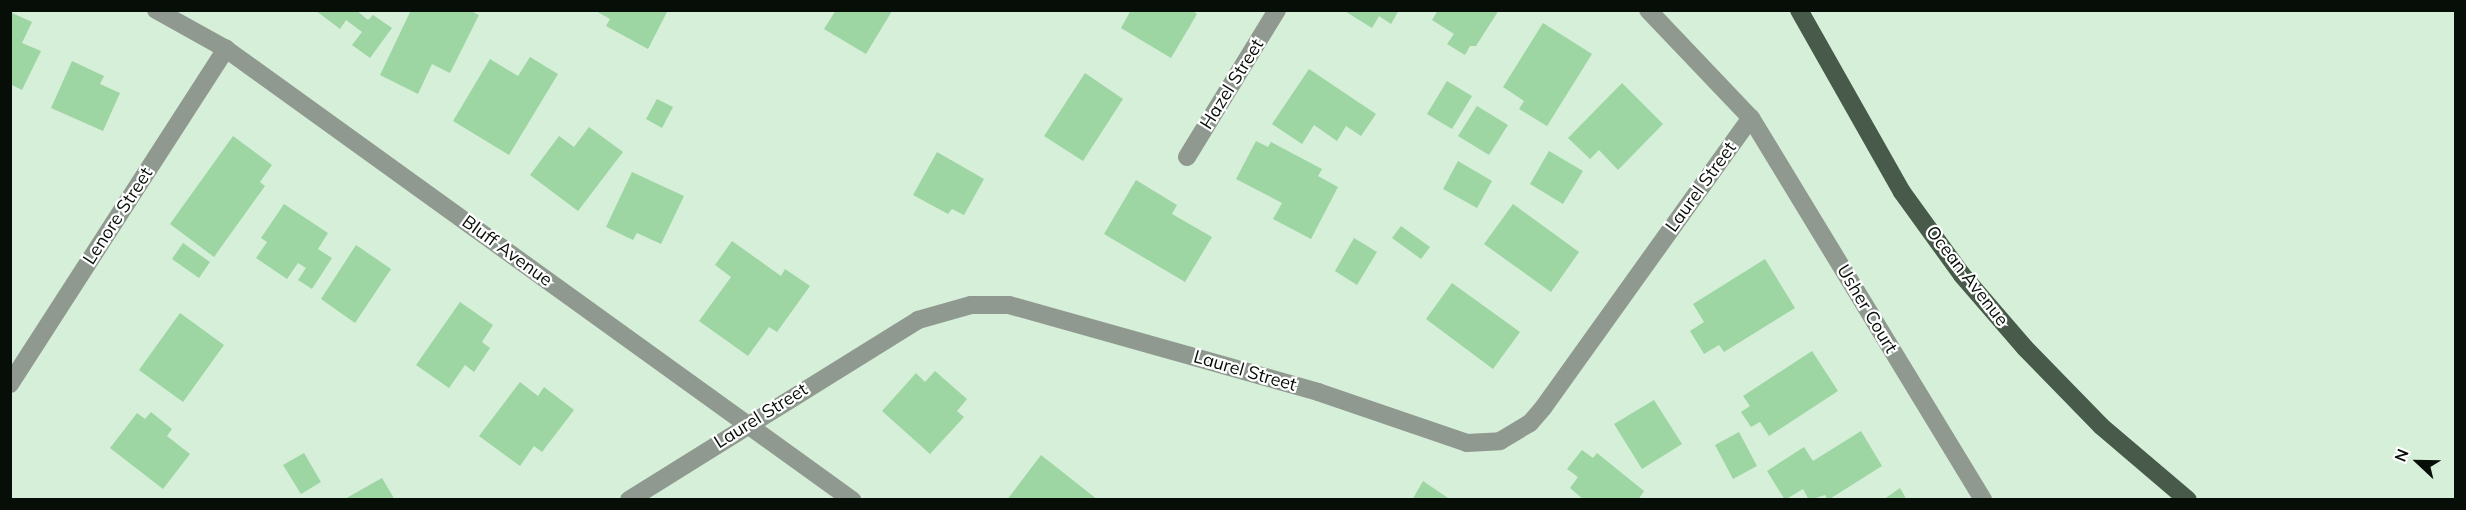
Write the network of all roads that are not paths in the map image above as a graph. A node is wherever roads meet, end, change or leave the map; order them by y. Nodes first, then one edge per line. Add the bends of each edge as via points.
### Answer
1 (156, 10) edge
2 (1277, 10) edge
3 (1648, 10) edge
4 (1799, 10) edge
5 (226, 49) junction
6 (1751, 118) junction
7 (1187, 157) dead end
8 (10, 384) edge
9 (749, 423) junction
10 (629, 500) edge
11 (852, 500) edge
12 (1983, 500) edge
13 (2188, 500) edge

1 - 5 street, Bluff Avenue
2 - 7 street, Hazel Street
3 - 6 street, Usher Court
4 - 13 main road, Ocean Avenue via 1902,192 1962,275 2025,348 2102,426
5 - 8 street, Lenore Street
5 - 9 street, Bluff Avenue
6 - 9 street, Laurel Street via 1543,408 1530,423 1500,441 1484,444 1448,438 1318,392 1009,305 971,305 918,320
6 - 12 street, Usher Court
9 - 10 street, Laurel Street
9 - 11 street, Bluff Avenue

